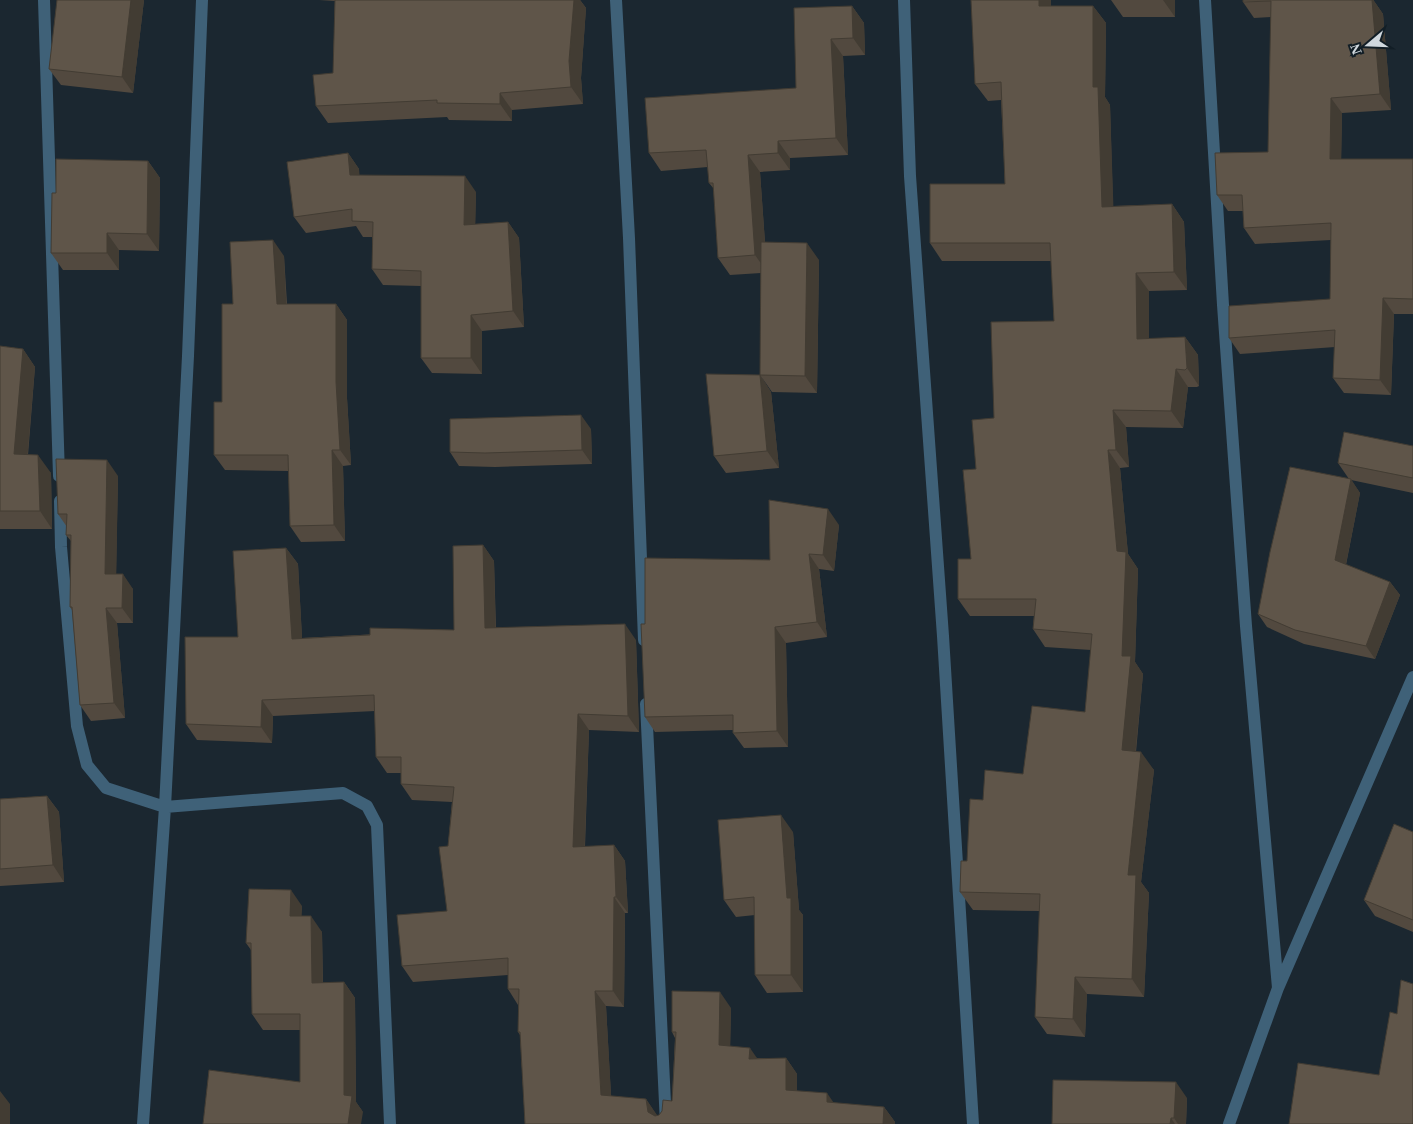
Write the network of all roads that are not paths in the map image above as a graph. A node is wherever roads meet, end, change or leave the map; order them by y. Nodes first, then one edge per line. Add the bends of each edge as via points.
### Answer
1 (44, 0) edge
2 (202, 0) edge
3 (616, 0) edge
4 (904, 0) edge
5 (1206, 0) edge
6 (644, 652) edge
7 (1413, 677) edge
8 (646, 692) edge
9 (165, 807) junction
10 (1278, 988) junction
11 (143, 1124) edge
12 (390, 1124) edge
13 (666, 1124) edge
14 (972, 1124) edge
15 (1229, 1124) edge

1 - 9 street via 61,548 77,726 87,765 106,788
2 - 9 street
3 - 6 street via 629,238
4 - 14 street via 910,176 942,626
5 - 10 street via 1246,626
7 - 10 street
8 - 13 street
9 - 11 street
9 - 12 street via 343,793 367,806 377,826
10 - 15 street

